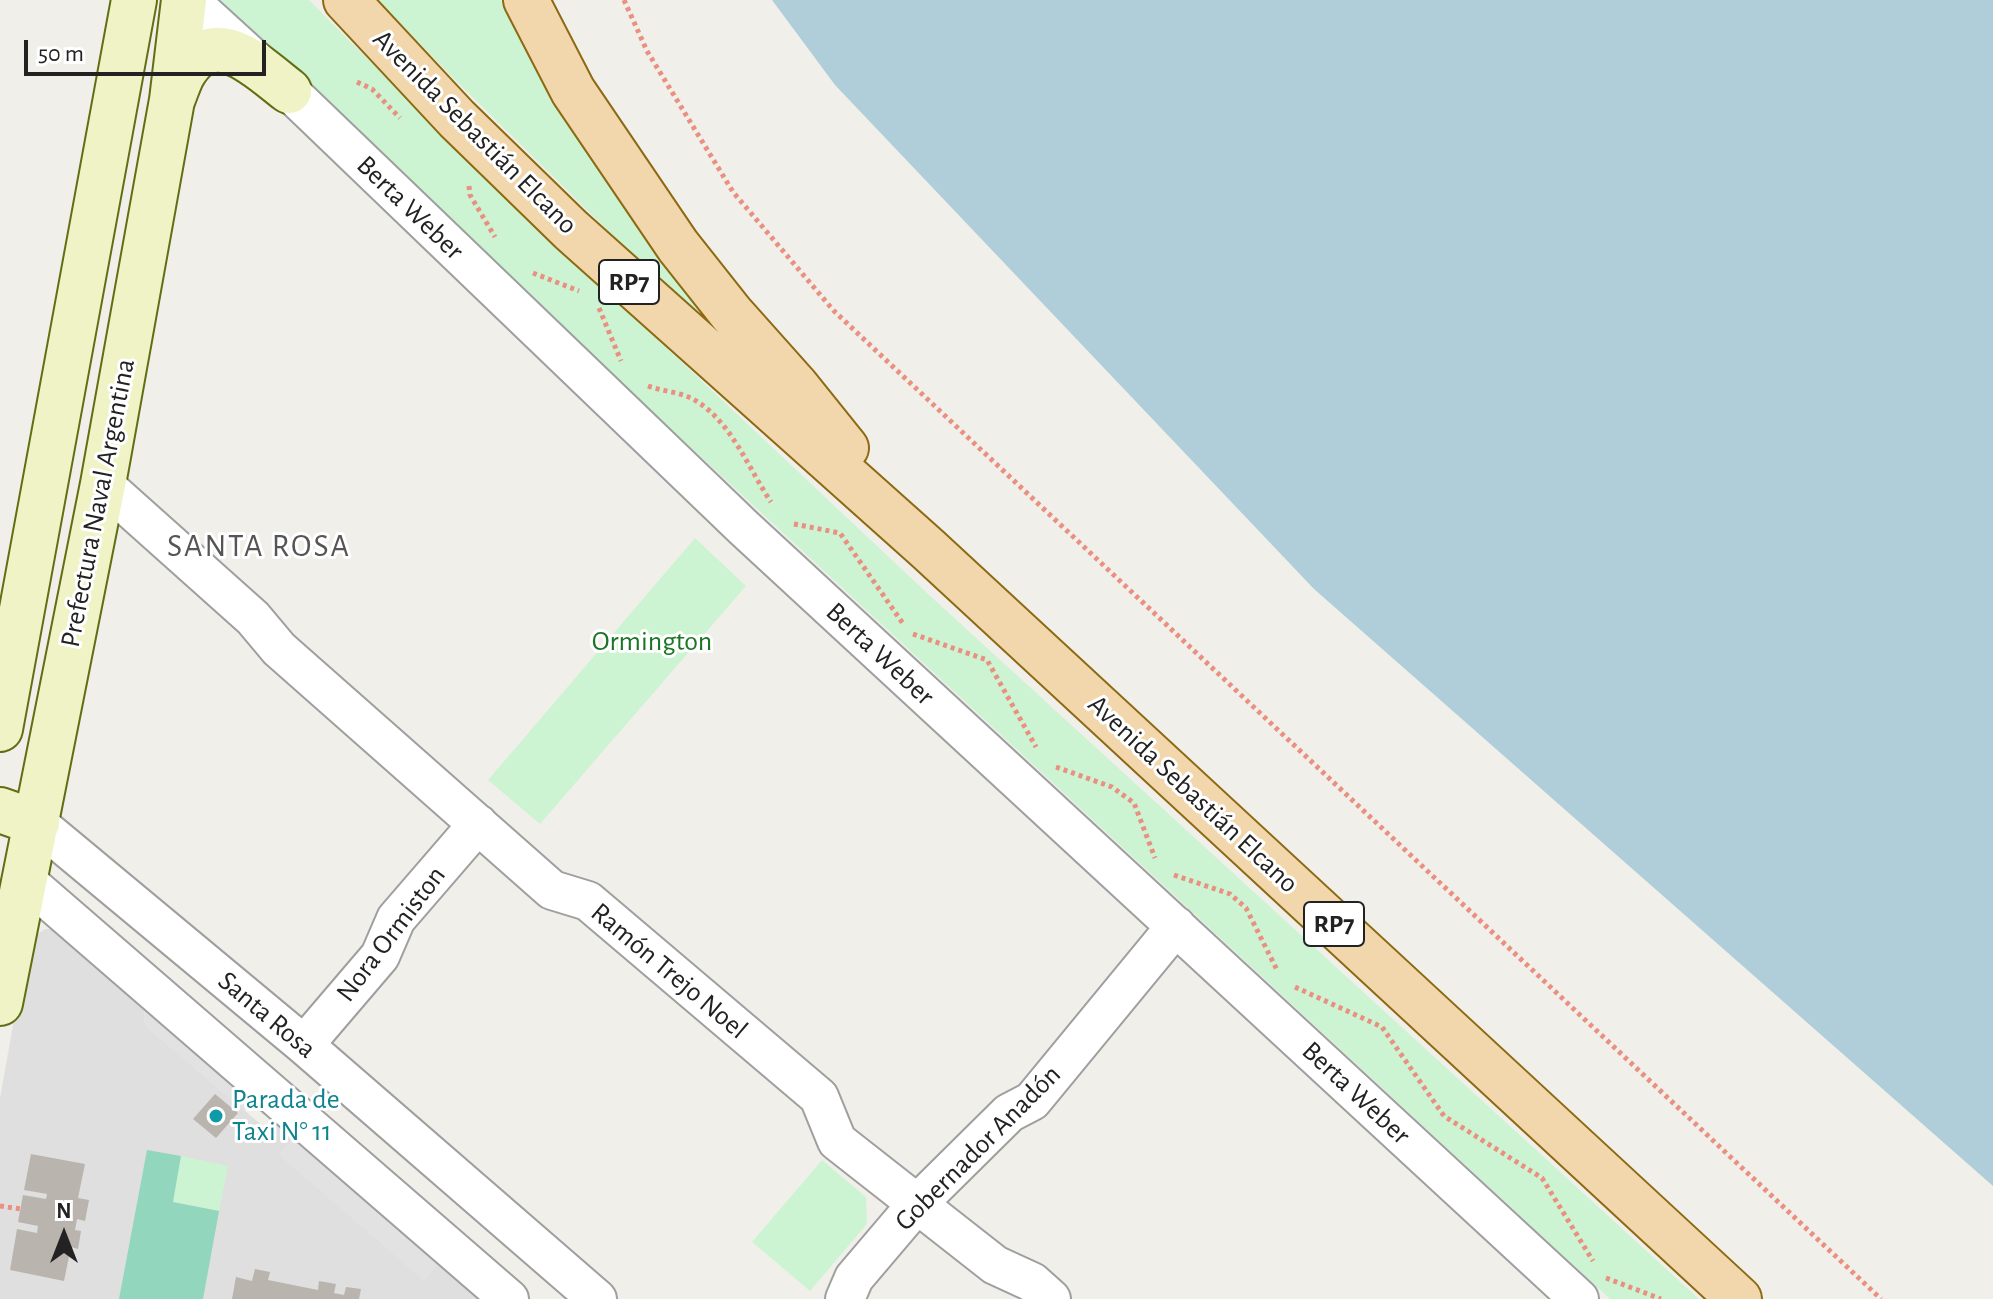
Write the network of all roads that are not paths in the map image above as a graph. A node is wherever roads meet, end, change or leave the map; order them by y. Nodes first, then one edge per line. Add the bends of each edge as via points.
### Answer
1 (134, 0) edge
2 (186, 0) edge
3 (346, 0) edge
4 (526, 0) edge
5 (289, 91) junction
6 (172, 100) junction
7 (103, 484) junction
8 (928, 549) junction
9 (0, 729) edge
10 (19, 817) edge
11 (478, 824) junction
12 (11, 873) edge
13 (1176, 926) junction
14 (0, 1003) edge
15 (304, 1045) junction
16 (916, 1205) junction
17 (1591, 1288) edge
18 (509, 1299) edge
19 (597, 1299) edge
20 (845, 1299) edge
21 (1051, 1299) edge
22 (1739, 1299) edge

1 - 9 main road, Prefectura Naval Argentina
2 - 5 street, Berta Weber
2 - 6 main road, Prefectura Naval Argentina
3 - 8 main road, Avenida Sebastián Elcano / RP7 via 571,230
4 - 8 main road, Avenida Sebastián Elcano / RP7 via 573,91 678,246
5 - 6 main road via 244,57 229,50 213,51 186,69
5 - 13 street, Berta Weber via 744,528
6 - 7 main road, Prefectura Naval Argentina
7 - 10 main road, Prefectura Naval Argentina
7 - 11 street, Ramón Trejo Noel via 253,618 279,649
8 - 22 main road, Avenida Sebastián Elcano / RP7
10 - 12 main road, Prefectura Naval Argentina
10 - 15 street, Santa Rosa
11 - 15 street, Nora Ormiston via 396,919 380,956
11 - 16 street, Ramón Trejo Noel via 552,890 588,901 819,1097 837,1141
12 - 14 main road, Prefectura Naval Argentina
12 - 18 street, Santa Rosa
13 - 16 street, Gobernador Anadón via 1032,1101 1009,1113
13 - 17 street, Berta Weber
15 - 19 street, Santa Rosa
16 - 20 street, Gobernador Anadón via 854,1278
16 - 21 street, Ramón Trejo Noel via 995,1265 1032,1282

